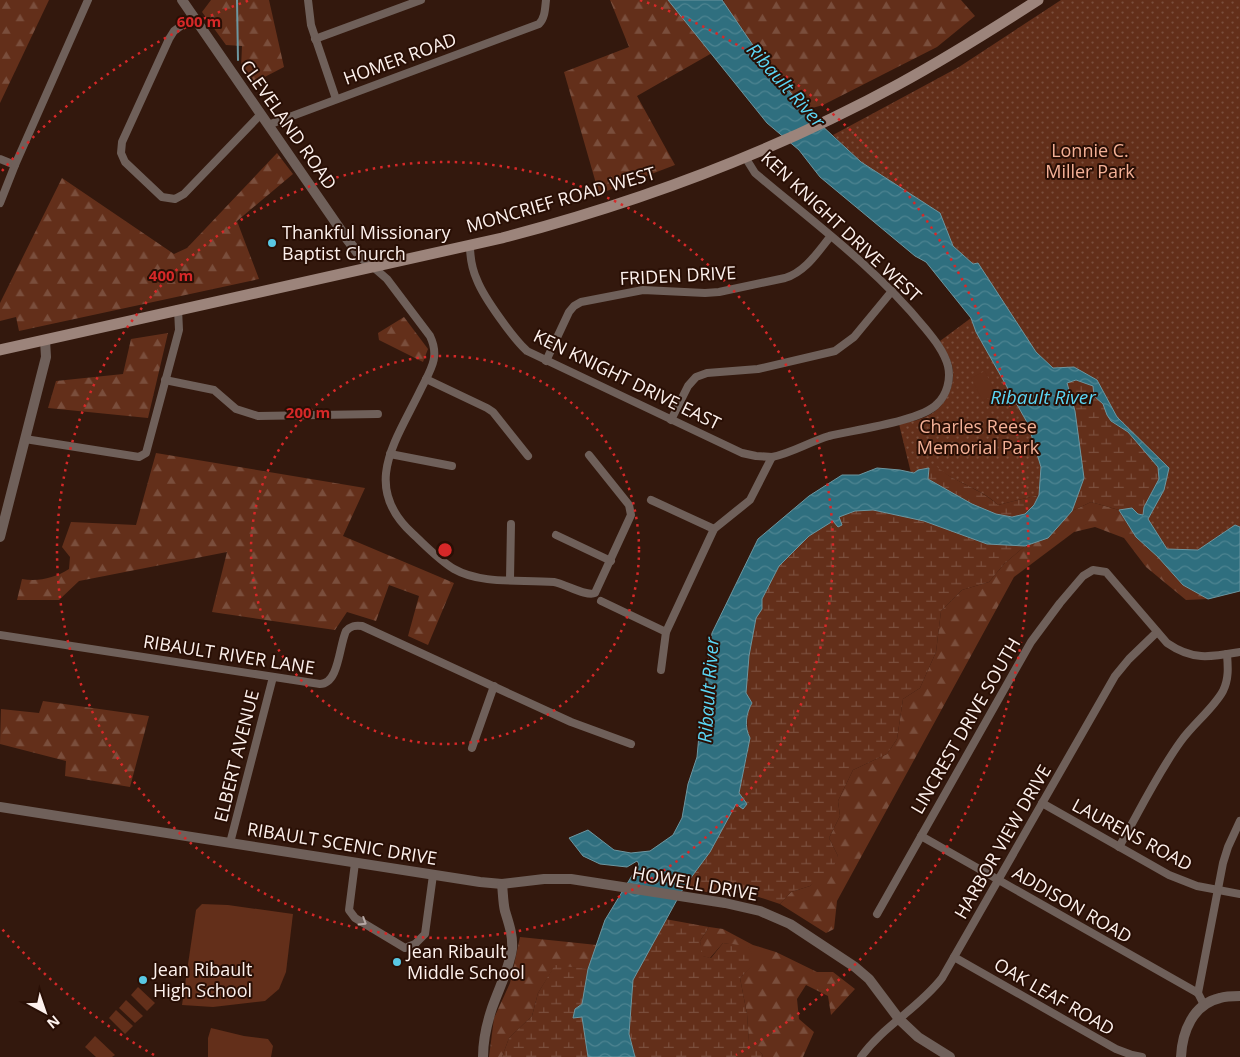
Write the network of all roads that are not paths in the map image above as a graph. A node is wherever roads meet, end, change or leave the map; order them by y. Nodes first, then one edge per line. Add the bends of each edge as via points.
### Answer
1 (88, 0) edge
2 (182, 0) edge
3 (308, 0) edge
4 (421, 0) edge
5 (546, 0) edge
6 (1038, 0) edge
7 (193, 17) junction
8 (315, 39) junction
9 (336, 98) junction
10 (260, 114) junction
11 (268, 125) junction
12 (745, 157) junction
13 (0, 159) edge
14 (15, 165) junction
15 (1, 199) edge
16 (830, 237) junction
17 (470, 245) junction
18 (372, 266) junction
19 (892, 291) junction
20 (178, 309) junction
21 (45, 340) junction
22 (0, 350) edge
23 (546, 361) junction
24 (426, 379) junction
25 (165, 380) junction
26 (943, 398) joint
27 (378, 414) dead end
28 (671, 420) junction
29 (25, 439) junction
30 (390, 454) junction
31 (588, 455) dead end
32 (528, 456) dead end
33 (772, 456) junction
34 (452, 466) dead end
35 (651, 500) dead end
36 (511, 524) dead end
37 (714, 529) junction
38 (556, 535) dead end
39 (0, 537) edge
40 (611, 561) junction
41 (510, 579) junction
42 (601, 601) dead end
43 (666, 632) junction
44 (1157, 632) junction
45 (0, 634) edge
46 (1240, 652) edge
47 (1227, 654) junction
48 (661, 670) dead end
49 (273, 677) junction
50 (494, 686) junction
51 (631, 744) dead end
52 (472, 748) dead end
53 (1042, 803) junction
54 (0, 807) edge
55 (1240, 821) edge
56 (921, 836) junction
57 (230, 843) junction
58 (1119, 847) junction
59 (354, 863) junction
60 (433, 876) junction
61 (998, 880) junction
62 (502, 884) junction
63 (1217, 889) junction
64 (1240, 894) edge
65 (877, 914) dead end
66 (954, 957) junction
67 (1198, 994) junction
68 (1240, 996) edge
69 (1204, 1005) junction
70 (899, 1019) junction
71 (483, 1057) edge
72 (861, 1057) edge
73 (950, 1057) edge
74 (1142, 1057) edge
75 (1181, 1057) edge

1 - 14 street
2 - 7 street, CLEVELAND ROAD
3 - 8 street
4 - 8 street
5 - 9 street, HOMER ROAD via 539,24
6 - 12 main road, MONCRIEF ROAD WEST via 890,88
7 - 10 street, CLEVELAND ROAD
7 - 10 street via 168,38 122,142 121,153 125,162 162,197 175,199 184,194
8 - 9 street
9 - 11 street, HOMER ROAD
10 - 11 street, CLEVELAND ROAD
11 - 18 street, CLEVELAND ROAD via 356,250
12 - 16 street, KEN KNIGHT DRIVE WEST via 755,173
12 - 17 main road, MONCRIEF ROAD WEST via 548,226
13 - 14 street
14 - 15 street
16 - 19 street, KEN KNIGHT DRIVE WEST
16 - 23 street, FRIDEN DRIVE via 804,268 785,278 712,293 644,290 577,304 569,312
17 - 18 main road, MONCRIEF ROAD WEST
17 - 23 street, KEN KNIGHT DRIVE EAST via 476,279 485,295 519,344
18 - 20 main road, MONCRIEF ROAD WEST
18 - 24 street via 387,279 430,336 436,352
19 - 26 street, KEN KNIGHT DRIVE WEST via 928,332 945,359 949,372
19 - 28 street via 854,337 834,351 752,370 707,373 696,378 688,386
20 - 21 main road, MONCRIEF ROAD WEST
20 - 25 street via 179,330
21 - 22 main road, MONCRIEF ROAD WEST
21 - 29 street via 46,357
23 - 28 street, KEN KNIGHT DRIVE EAST
24 - 30 street
24 - 32 street via 493,412
25 - 27 street via 214,390 236,409 258,416
25 - 29 street via 148,450 141,456
26 - 33 street, KEN KNIGHT DRIVE EAST via 922,415 828,437 783,455
28 - 33 street, KEN KNIGHT DRIVE EAST via 742,453
29 - 39 street
30 - 34 street
30 - 41 street via 385,486 392,510 403,525 454,569 477,578
31 - 40 street via 631,510
33 - 37 street via 750,500
35 - 37 street
36 - 41 street
37 - 43 street
38 - 40 street
40 - 41 street via 593,595 554,582
42 - 43 street
43 - 48 street
44 - 47 street via 1167,643 1186,654 1207,657
44 - 53 street, HARBOR VIEW DRIVE via 1115,676
44 - 56 street, LINCREST DRIVE SOUTH via 1106,572 1093,570 1083,576 1031,642
45 - 49 street, RIBAULT RIVER LANE
46 - 47 street
47 - 58 street via 1223,691 1168,761
49 - 50 street, RIBAULT RIVER LANE via 320,684 329,682 346,632 356,625
49 - 57 street, ELBERT AVENUE
50 - 51 street, RIBAULT RIVER LANE via 571,722
50 - 52 street
53 - 58 street, LAURENS ROAD
53 - 61 street, HARBOR VIEW DRIVE
54 - 57 street, RIBAULT SCENIC DRIVE
55 - 63 street via 1228,847
56 - 61 street, ADDISON ROAD
56 - 65 street, LINCREST DRIVE SOUTH
57 - 59 street, RIBAULT SCENIC DRIVE
58 - 63 street, LAURENS ROAD via 1183,882
59 - 60 street, RIBAULT SCENIC DRIVE
59 -> 60 street via 349,910 355,918 404,948 415,944 425,934
60 - 62 street, RIBAULT SCENIC DRIVE
61 - 66 street, HARBOR VIEW DRIVE
61 - 67 street, ADDISON ROAD
62 - 70 street, HOWELL DRIVE via 556,879 586,882 760,911 790,924 870,980
62 - 71 street via 512,949 487,1027
63 - 64 street, LAURENS ROAD
63 - 67 street
66 - 70 street, HARBOR VIEW DRIVE via 932,991
66 - 74 street, OAK LEAF ROAD via 1116,1049
67 - 69 street
68 - 69 street via 1221,997
69 - 75 street via 1189,1023
70 - 72 street, HARBOR VIEW DRIVE
70 - 73 street, HOWELL DRIVE via 926,1044

